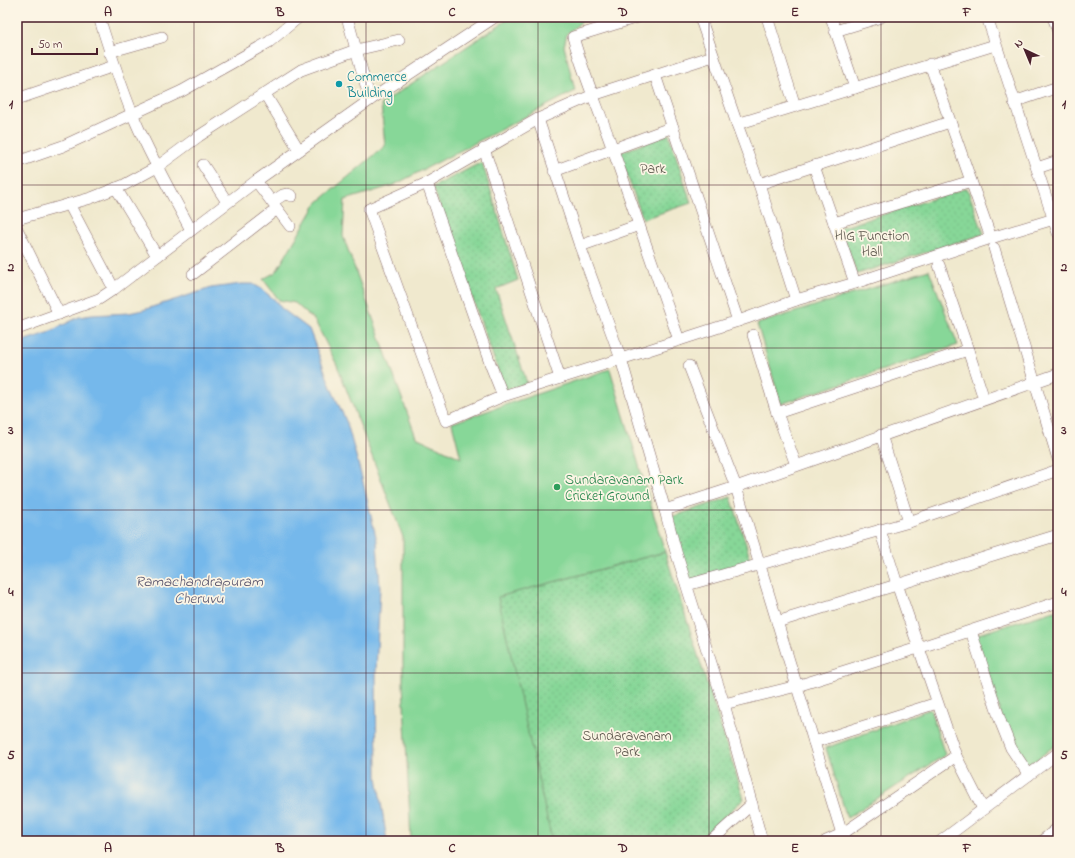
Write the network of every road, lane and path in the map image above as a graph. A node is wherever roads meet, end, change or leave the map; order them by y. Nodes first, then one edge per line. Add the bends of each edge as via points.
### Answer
1 (99, 17) edge
2 (299, 17) edge
3 (347, 17) edge
4 (495, 17) edge
5 (638, 17) edge
6 (700, 17) edge
7 (767, 17) edge
8 (831, 17) edge
9 (881, 17) edge
10 (987, 17) edge
11 (1053, 17) edge
12 (835, 31) junction
13 (1058, 31) edge
14 (162, 37) dead end
15 (399, 40) dead end
16 (995, 45) junction
17 (356, 50) junction
18 (109, 52) junction
19 (713, 56) junction
20 (930, 64) junction
21 (114, 66) junction
22 (656, 75) junction
23 (1058, 86) edge
24 (855, 88) junction
25 (265, 94) junction
26 (593, 94) junction
27 (17, 99) edge
28 (370, 100) junction
29 (1014, 102) junction
30 (795, 106) junction
31 (132, 114) junction
32 (538, 119) junction
33 (950, 122) junction
34 (737, 124) junction
35 (674, 127) junction
36 (484, 149) junction
37 (299, 150) junction
38 (613, 150) junction
39 (1058, 161) edge
40 (17, 162) edge
41 (203, 165) dead end
42 (157, 166) junction
43 (814, 166) junction
44 (1037, 168) junction
45 (554, 171) junction
46 (256, 181) junction
47 (971, 181) junction
48 (427, 183) junction
49 (759, 184) junction
50 (116, 188) junction
51 (292, 196) dead end
52 (228, 202) junction
53 (69, 204) junction
54 (275, 206) junction
55 (17, 219) edge
56 (1054, 219) junction
57 (834, 223) junction
58 (639, 225) junction
59 (290, 226) dead end
60 (17, 229) edge
61 (191, 230) junction
62 (1058, 233) edge
63 (993, 243) junction
64 (580, 246) junction
65 (157, 256) junction
66 (939, 265) dead end
67 (193, 274) dead end
68 (855, 283) junction
69 (114, 289) junction
70 (796, 300) junction
71 (58, 314) junction
72 (738, 321) junction
73 (17, 329) edge
74 (753, 335) dead end
75 (679, 340) junction
76 (968, 350) junction
77 (621, 359) junction
78 (689, 366) dead end
79 (1058, 374) edge
80 (560, 378) junction
81 (1035, 382) junction
82 (503, 396) junction
83 (984, 399) junction
84 (777, 413) junction
85 (882, 435) junction
86 (1058, 459) edge
87 (796, 465) junction
88 (1058, 470) edge
89 (736, 487) junction
90 (665, 510) junction
91 (909, 522) junction
92 (880, 530) junction
93 (1058, 535) edge
94 (759, 564) junction
95 (897, 584) junction
96 (687, 585) junction
97 (1058, 602) edge
98 (777, 622) junction
99 (971, 631) junction
100 (918, 648) junction
101 (797, 686) junction
102 (937, 703) junction
103 (724, 704) junction
104 (814, 742) junction
105 (1058, 753) edge
106 (956, 756) junction
107 (1029, 775) junction
108 (752, 804) junction
109 (983, 809) junction
110 (1058, 828) edge
111 (844, 837) edge
112 (711, 841) edge
113 (762, 841) edge
114 (826, 841) edge
115 (941, 841) edge
116 (1042, 841) edge

1 - 18 street
2 - 31 street via 269,42 182,91
3 - 17 street
4 - 28 street
5 - 26 street via 573,38
6 - 19 street
7 - 30 street
8 - 12 street
9 - 12 street
10 - 16 street
11 - 13 street
12 - 24 street
14 - 18 street
15 - 17 street
16 - 20 street
16 - 29 street
17 - 25 street via 301,70
17 - 28 street
18 - 21 street
19 - 22 street
19 - 34 street
20 - 24 street
20 - 33 street
21 - 27 street
21 - 31 street
22 - 26 street
22 - 35 street
23 - 29 street
24 - 30 street
25 - 37 street
25 - 42 street
26 - 32 street
26 - 38 street
28 - 37 street
29 - 44 street
30 - 34 street
31 - 40 street via 63,146
31 - 42 street
32 - 36 street
32 - 45 street
33 - 43 street
33 - 47 street
34 - 49 street
35 - 38 street
35 - 72 street
36 - 48 street
36 - 80 street
37 - 46 street
38 - 45 street
38 - 58 street
39 - 44 street
41 - 52 street
42 - 50 street
42 - 61 street
43 - 49 street
43 - 57 street
44 - 56 street
45 - 64 street
46 - 52 street
46 - 54 street
47 - 57 street
47 - 63 street
48 - 82 street
48 - 82 street via 368,209 446,421
49 - 70 street
50 - 53 street
50 - 65 street
51 - 54 street via 283,195
52 - 61 street
53 - 55 street
53 - 69 street
54 - 59 street
54 - 67 street
56 - 62 street
56 - 63 street
57 - 68 street
58 - 64 street
58 - 75 street
60 - 71 street
61 - 65 street
63 - 68 street
63 - 81 street
64 - 77 street
65 - 69 street
66 - 76 street
68 - 70 street
69 - 71 street via 98,299
70 - 72 street
71 - 73 street
72 - 75 street
74 - 84 street
75 - 77 street
76 - 83 street
76 - 84 street
77 - 80 street
77 - 90 street
78 - 89 street
79 - 81 street
80 - 82 street
81 - 83 street
81 - 86 street
83 - 85 street
84 - 87 street
85 - 87 street
85 - 91 street
87 - 89 street
88 - 91 street
89 - 90 street
89 - 94 street
90 - 96 street
91 - 92 street
92 - 94 street
92 - 95 street
93 - 95 street
94 - 96 street
94 - 98 street
95 - 98 street
95 - 100 street
96 - 103 street
97 - 99 street
98 - 101 street
99 - 100 street
99 - 107 street via 1011,748
100 - 101 street
100 - 102 street
101 - 103 street
101 - 104 street
102 - 104 street
102 - 106 street
103 - 108 street
104 - 111 street
105 - 107 street
106 - 109 street
106 - 111 street
107 - 109 street
108 - 112 street
108 - 113 street
109 - 115 street
110 - 116 street
111 - 114 street

